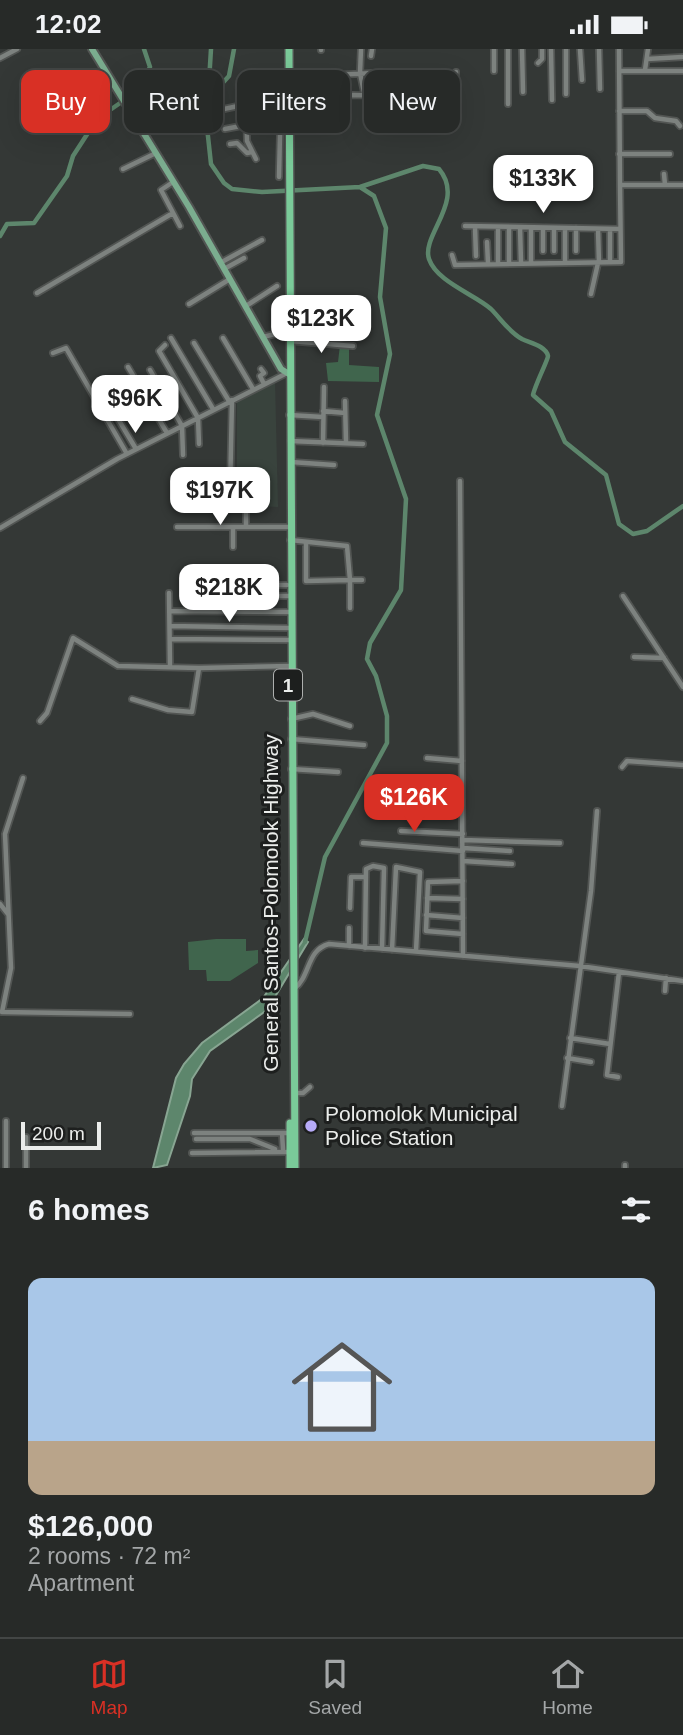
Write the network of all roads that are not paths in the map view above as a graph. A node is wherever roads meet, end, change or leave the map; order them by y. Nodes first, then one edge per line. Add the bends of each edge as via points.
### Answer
1 (17, 49) edge
2 (92, 49) edge
3 (287, 49) edge
4 (361, 49) edge
5 (372, 49) edge
6 (494, 49) edge
7 (508, 49) edge
8 (522, 49) edge
9 (542, 49) edge
10 (551, 49) edge
11 (566, 49) edge
12 (580, 49) edge
13 (600, 49) edge
14 (619, 49) edge
15 (648, 49) edge
16 (371, 56) dead end
17 (682, 57) edge
18 (0, 58) edge
19 (647, 59) junction
20 (538, 63) dead end
21 (285, 70) edge
22 (289, 70) edge
23 (645, 70) junction
24 (494, 71) dead end
25 (619, 71) junction
26 (683, 71) edge
27 (360, 73) junction
28 (364, 73) edge
29 (350, 74) edge
30 (582, 80) dead end
31 (600, 89) dead end
32 (364, 92) edge
33 (523, 92) dead end
34 (566, 94) dead end
35 (552, 100) dead end
36 (508, 103) dead end
37 (237, 106) edge
38 (224, 109) dead end
39 (619, 111) junction
40 (680, 126) dead end
41 (237, 127) edge
42 (225, 129) dead end
43 (246, 133) edge
44 (282, 133) edge
45 (287, 133) edge
46 (291, 133) edge
47 (230, 144) dead end
48 (252, 152) junction
49 (157, 153) junction
50 (619, 154) junction
51 (670, 154) dead end
52 (256, 159) dead end
53 (123, 169) dead end
54 (664, 174) dead end
55 (279, 177) dead end
56 (174, 181) junction
57 (290, 183) junction
58 (620, 185) junction
59 (665, 185) junction
60 (683, 185) edge
61 (290, 201) junction
62 (173, 213) junction
63 (180, 226) dead end
64 (464, 226) dead end
65 (475, 227) junction
66 (498, 227) junction
67 (509, 227) junction
68 (520, 227) junction
69 (531, 228) junction
70 (543, 228) junction
71 (554, 228) junction
72 (565, 228) junction
73 (576, 228) junction
74 (598, 229) junction
75 (610, 229) junction
76 (621, 229) junction
77 (262, 240) dead end
78 (487, 242) dead end
79 (542, 251) dead end
80 (554, 251) dead end
81 (576, 251) dead end
82 (452, 255) dead end
83 (476, 256) dead end
84 (244, 258) dead end
85 (488, 263) junction
86 (498, 263) junction
87 (509, 263) junction
88 (521, 263) junction
89 (531, 263) junction
90 (565, 263) junction
91 (598, 263) junction
92 (610, 263) junction
93 (222, 266) junction
94 (230, 279) junction
95 (276, 286) dead end
96 (37, 293) dead end
97 (591, 294) dead end
98 (189, 304) dead end
99 (246, 306) junction
100 (287, 331) junction
101 (263, 337) junction
102 (171, 338) dead end
103 (223, 338) dead end
104 (289, 341) junction
105 (194, 343) dead end
106 (165, 345) dead end
107 (354, 346) dead end
108 (53, 353) dead end
109 (128, 367) dead end
110 (261, 369) dead end
111 (150, 370) dead end
112 (288, 373) junction
113 (264, 384) junction
114 (324, 387) dead end
115 (253, 389) junction
116 (230, 400) junction
117 (345, 401) dead end
118 (108, 403) dead end
119 (214, 409) junction
120 (345, 413) junction
121 (323, 414) junction
122 (289, 415) junction
123 (198, 418) junction
124 (182, 426) junction
125 (167, 433) junction
126 (290, 441) junction
127 (323, 443) junction
128 (346, 443) junction
129 (363, 443) dead end
130 (199, 444) dead end
131 (136, 449) junction
132 (127, 454) junction
133 (183, 455) dead end
134 (290, 462) junction
135 (334, 465) dead end
136 (460, 481) dead end
137 (230, 493) dead end
138 (246, 513) dead end
139 (177, 527) dead end
140 (233, 527) junction
141 (246, 527) junction
142 (288, 527) junction
143 (0, 528) edge
144 (289, 540) junction
145 (306, 543) junction
146 (233, 547) dead end
147 (350, 580) junction
148 (362, 580) dead end
149 (193, 585) dead end
150 (288, 585) junction
151 (169, 593) dead end
152 (190, 595) dead end
153 (209, 596) dead end
154 (289, 596) junction
155 (622, 596) dead end
156 (350, 608) dead end
157 (170, 611) junction
158 (190, 611) junction
159 (289, 612) junction
160 (170, 626) junction
161 (289, 628) junction
162 (170, 639) junction
163 (289, 640) junction
164 (634, 657) dead end
165 (664, 658) junction
166 (170, 666) junction
167 (289, 666) junction
168 (199, 668) junction
169 (683, 688) edge
170 (132, 699) dead end
171 (290, 719) junction
172 (40, 721) dead end
173 (350, 726) dead end
174 (290, 739) junction
175 (365, 745) dead end
176 (427, 758) dead end
177 (462, 761) junction
178 (683, 765) edge
179 (622, 768) dead end
180 (290, 769) junction
181 (338, 772) dead end
182 (23, 778) dead end
183 (597, 811) dead end
184 (401, 831) dead end
185 (463, 837) junction
186 (363, 843) dead end
187 (560, 843) dead end
188 (463, 849) junction
189 (510, 851) dead end
190 (463, 862) junction
191 (512, 864) dead end
192 (366, 877) junction
193 (463, 881) junction
194 (427, 898) junction
195 (463, 899) junction
196 (0, 904) edge
197 (350, 908) dead end
198 (8, 914) junction
199 (426, 915) junction
200 (463, 918) junction
201 (349, 928) dead end
202 (463, 934) junction
203 (349, 946) junction
204 (365, 948) junction
205 (382, 949) junction
206 (392, 950) junction
207 (416, 952) junction
208 (291, 953) junction
209 (463, 956) junction
210 (580, 966) junction
211 (619, 972) junction
212 (666, 978) junction
213 (292, 979) junction
214 (683, 981) edge
215 (665, 991) dead end
216 (1, 1012) edge
217 (130, 1014) dead end
218 (570, 1038) junction
219 (611, 1044) junction
220 (567, 1058) junction
221 (591, 1062) dead end
222 (618, 1077) dead end
223 (310, 1087) dead end
224 (294, 1093) junction
225 (562, 1106) dead end
226 (6, 1121) dead end
227 (194, 1133) dead end
228 (286, 1133) junction
229 (26, 1137) dead end
230 (196, 1139) dead end
231 (287, 1150) junction
232 (192, 1153) dead end
233 (6, 1168) edge
234 (26, 1168) edge
235 (293, 1168) edge

1 - 18 street
2 - 49 main road
3 - 21 highway, 1
3 - 22 highway, 1
4 - 27 street
5 - 16 street
6 - 24 street
7 - 36 street
8 - 33 street
9 - 20 street
10 - 35 street
11 - 34 street
12 - 30 street
13 - 31 street
14 - 25 street
15 - 19 street
17 - 19 street
19 - 23 street
23 - 25 street
23 - 26 street
25 - 39 street
27 - 28 street
27 - 29 street
27 - 32 street
37 - 38 street
39 - 40 street via 647,111
39 - 50 street
41 - 42 street
43 - 48 street
44 - 55 street
45 - 57 highway, 1
46 - 57 highway, 1
47 - 48 street
48 - 52 street
49 - 53 street
49 - 56 main road
50 - 51 street
50 - 58 street
54 - 59 street
56 - 62 street via 161,190
56 - 93 main road
57 - 61 highway, 1
58 - 59 street
58 - 76 street
59 - 60 street
61 - 100 highway, 1
61 - 104 highway, 1
62 - 63 street
62 - 96 street
64 - 65 street
65 - 66 street
65 - 83 street
66 - 67 street
66 - 86 street
67 - 68 street
67 - 87 street
68 - 69 street
68 - 88 street
69 - 70 street
69 - 89 street
70 - 71 street
70 - 79 street
71 - 72 street
71 - 80 street
72 - 73 street
72 - 90 street
73 - 74 street
73 - 81 street
74 - 75 street
74 - 91 street
75 - 76 street
75 - 92 street
76 - 92 street via 621,262
77 - 93 street
78 - 85 street
82 - 85 street via 453,265
84 - 93 street
85 - 86 street
86 - 87 street
87 - 88 street
88 - 89 street
89 - 90 street
90 - 91 street
91 - 92 street
91 - 97 street
93 - 94 main road
94 - 98 street
94 - 99 main road
95 - 99 street
99 - 101 main road
100 - 101 street
100 - 112 highway, 1
101 - 112 main road
102 - 119 street
103 - 115 street
104 - 107 street
104 - 112 highway, 1
105 - 116 street
106 - 123 street via 159,351
108 - 132 street via 65,348
109 - 125 street
110 - 113 street
111 - 124 street
112 - 113 street
112 - 122 highway, 1
112 - 142 highway, 1
113 - 115 street
114 - 121 street
115 - 116 street
116 - 119 street
116 - 137 street
117 - 120 street
118 - 131 street
119 - 123 street
120 - 121 street
120 - 128 street
121 - 122 street
121 - 127 street
122 - 126 highway, 1
123 - 124 street
123 - 130 street
124 - 125 street
124 - 133 street
125 - 131 street
126 - 127 street
126 - 134 highway, 1
127 - 128 street
128 - 129 street
131 - 132 street
132 - 143 street
134 - 135 street
134 - 144 highway, 1
136 - 177 street
138 - 141 street
139 - 140 street
140 - 141 street
140 - 146 street
141 - 142 street
142 - 150 highway, 1
144 - 145 street
144 - 154 highway, 1
145 - 147 street via 347,546
145 - 147 street via 306,581
147 - 148 street
147 - 156 street
149 - 150 street
150 - 154 highway, 1
151 - 157 street
152 - 158 street
153 - 154 street
154 - 159 highway, 1
155 - 165 street
157 - 158 street
157 - 160 street
158 - 159 street
159 - 161 highway, 1
160 - 161 street
160 - 162 street
161 - 163 highway, 1
162 - 163 street
162 - 166 street
163 - 167 highway, 1
164 - 165 street
165 - 169 street
166 - 168 street
166 - 172 street via 116,665 73,638 47,713
167 - 168 street
167 - 171 highway, 1
167 - 208 highway, General Santos-Polomolok Highway / 1
168 - 170 street via 192,712
171 - 173 street via 313,714
171 - 174 highway, 1
174 - 175 street
174 - 180 highway, 1
176 - 177 street
177 - 185 street
178 - 179 street via 627,761
180 - 181 street
180 - 208 highway, 1
182 - 198 street via 5,834
183 - 210 street
184 - 185 street
185 - 187 street
185 - 188 street
186 - 188 street
188 - 189 street
188 - 190 street
190 - 191 street
190 - 193 street
192 - 197 street via 351,877
192 - 204 street
192 - 205 street via 368,866 383,867
193 - 194 street via 429,881
193 - 195 street
194 - 195 street
194 - 199 street
195 - 200 street
196 - 198 street
198 - 216 street via 11,968
199 - 200 street
199 - 202 street via 428,932
200 - 202 street
201 - 203 street
202 - 209 street
203 - 204 street
203 - 213 street via 320,947 300,984
204 - 205 street
205 - 206 street
206 - 207 street
206 - 207 street via 396,867 420,873
207 - 209 street
208 - 213 highway, 1
209 - 210 street
210 - 211 street
210 - 218 street
211 - 212 street
211 - 219 street
212 - 214 street
212 - 215 street
213 - 224 highway, 1
213 - 228 highway, General Santos-Polomolok Highway / 1
216 - 217 street
218 - 219 street
218 - 220 street
219 - 222 street via 607,1075
220 - 221 street
220 - 225 street
223 - 224 street
224 - 235 highway, 1
226 - 233 street
227 - 228 street
228 - 231 highway, General Santos-Polomolok Highway / 1
229 - 234 street
230 - 231 street via 251,1139 263,1147
231 - 232 street
231 - 235 highway, General Santos-Polomolok Highway / 1

